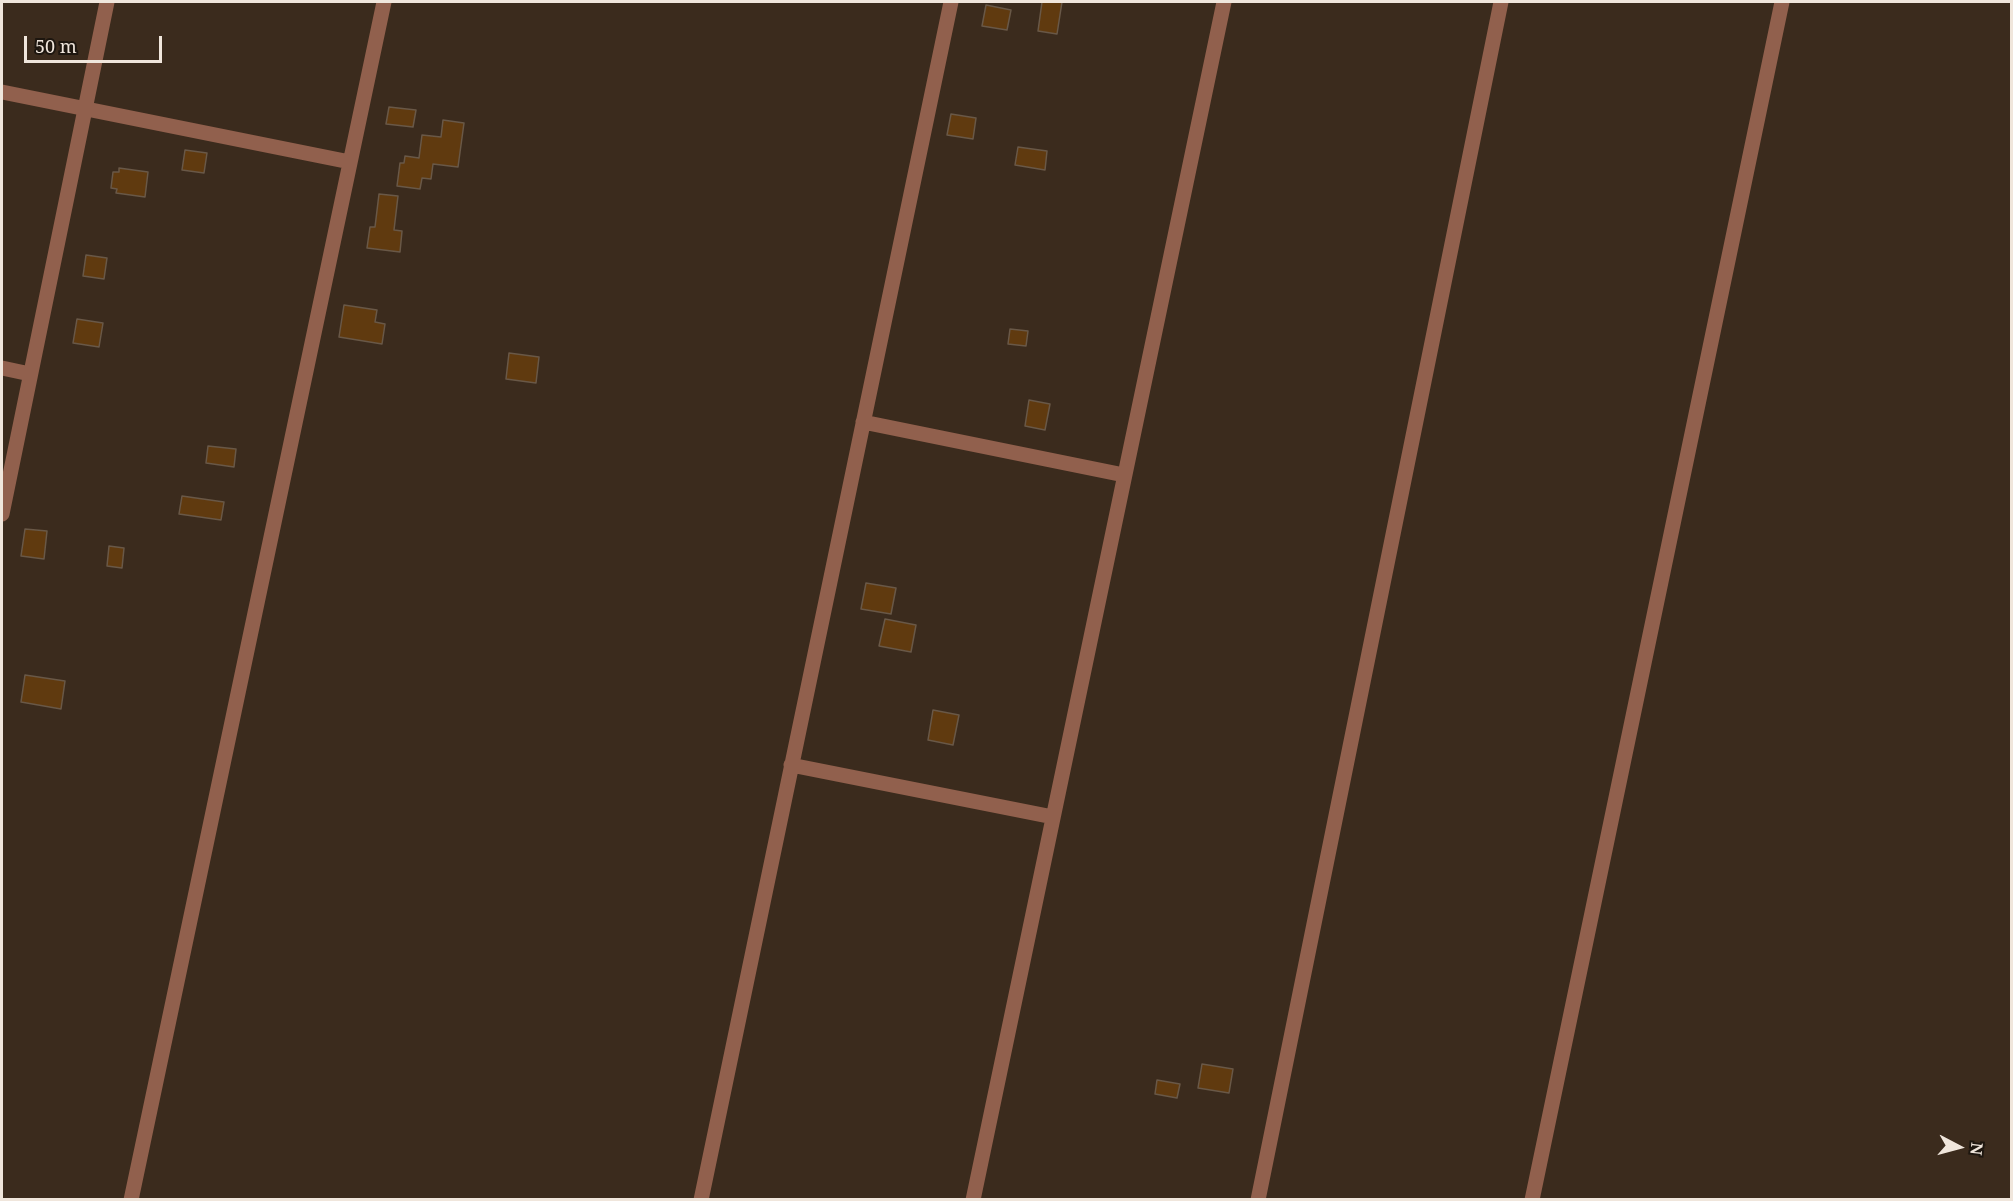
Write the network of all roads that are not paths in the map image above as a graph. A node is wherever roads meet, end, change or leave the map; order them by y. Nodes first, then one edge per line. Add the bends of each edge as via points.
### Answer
1 (106, 2) edge
2 (384, 2) edge
3 (951, 2) edge
4 (1224, 2) edge
5 (1501, 2) edge
6 (1782, 2) edge
7 (2, 92) edge
8 (85, 108) junction
9 (350, 162) junction
10 (2, 368) edge
11 (30, 374) junction
12 (863, 422) junction
13 (1124, 475) junction
14 (2, 514) edge
15 (791, 765) junction
16 (1053, 817) junction
17 (131, 1200) edge
18 (701, 1200) edge
19 (973, 1200) edge
20 (1258, 1200) edge
21 (1532, 1200) edge

1 - 8 street
2 - 9 street
3 - 12 street
4 - 13 street
5 - 20 street
6 - 21 street
7 - 8 street
8 - 9 street
8 - 11 street
9 - 17 street
10 - 11 street
11 - 14 street
12 - 13 street
12 - 15 street
13 - 16 street
15 - 16 street
15 - 18 street
16 - 19 street

